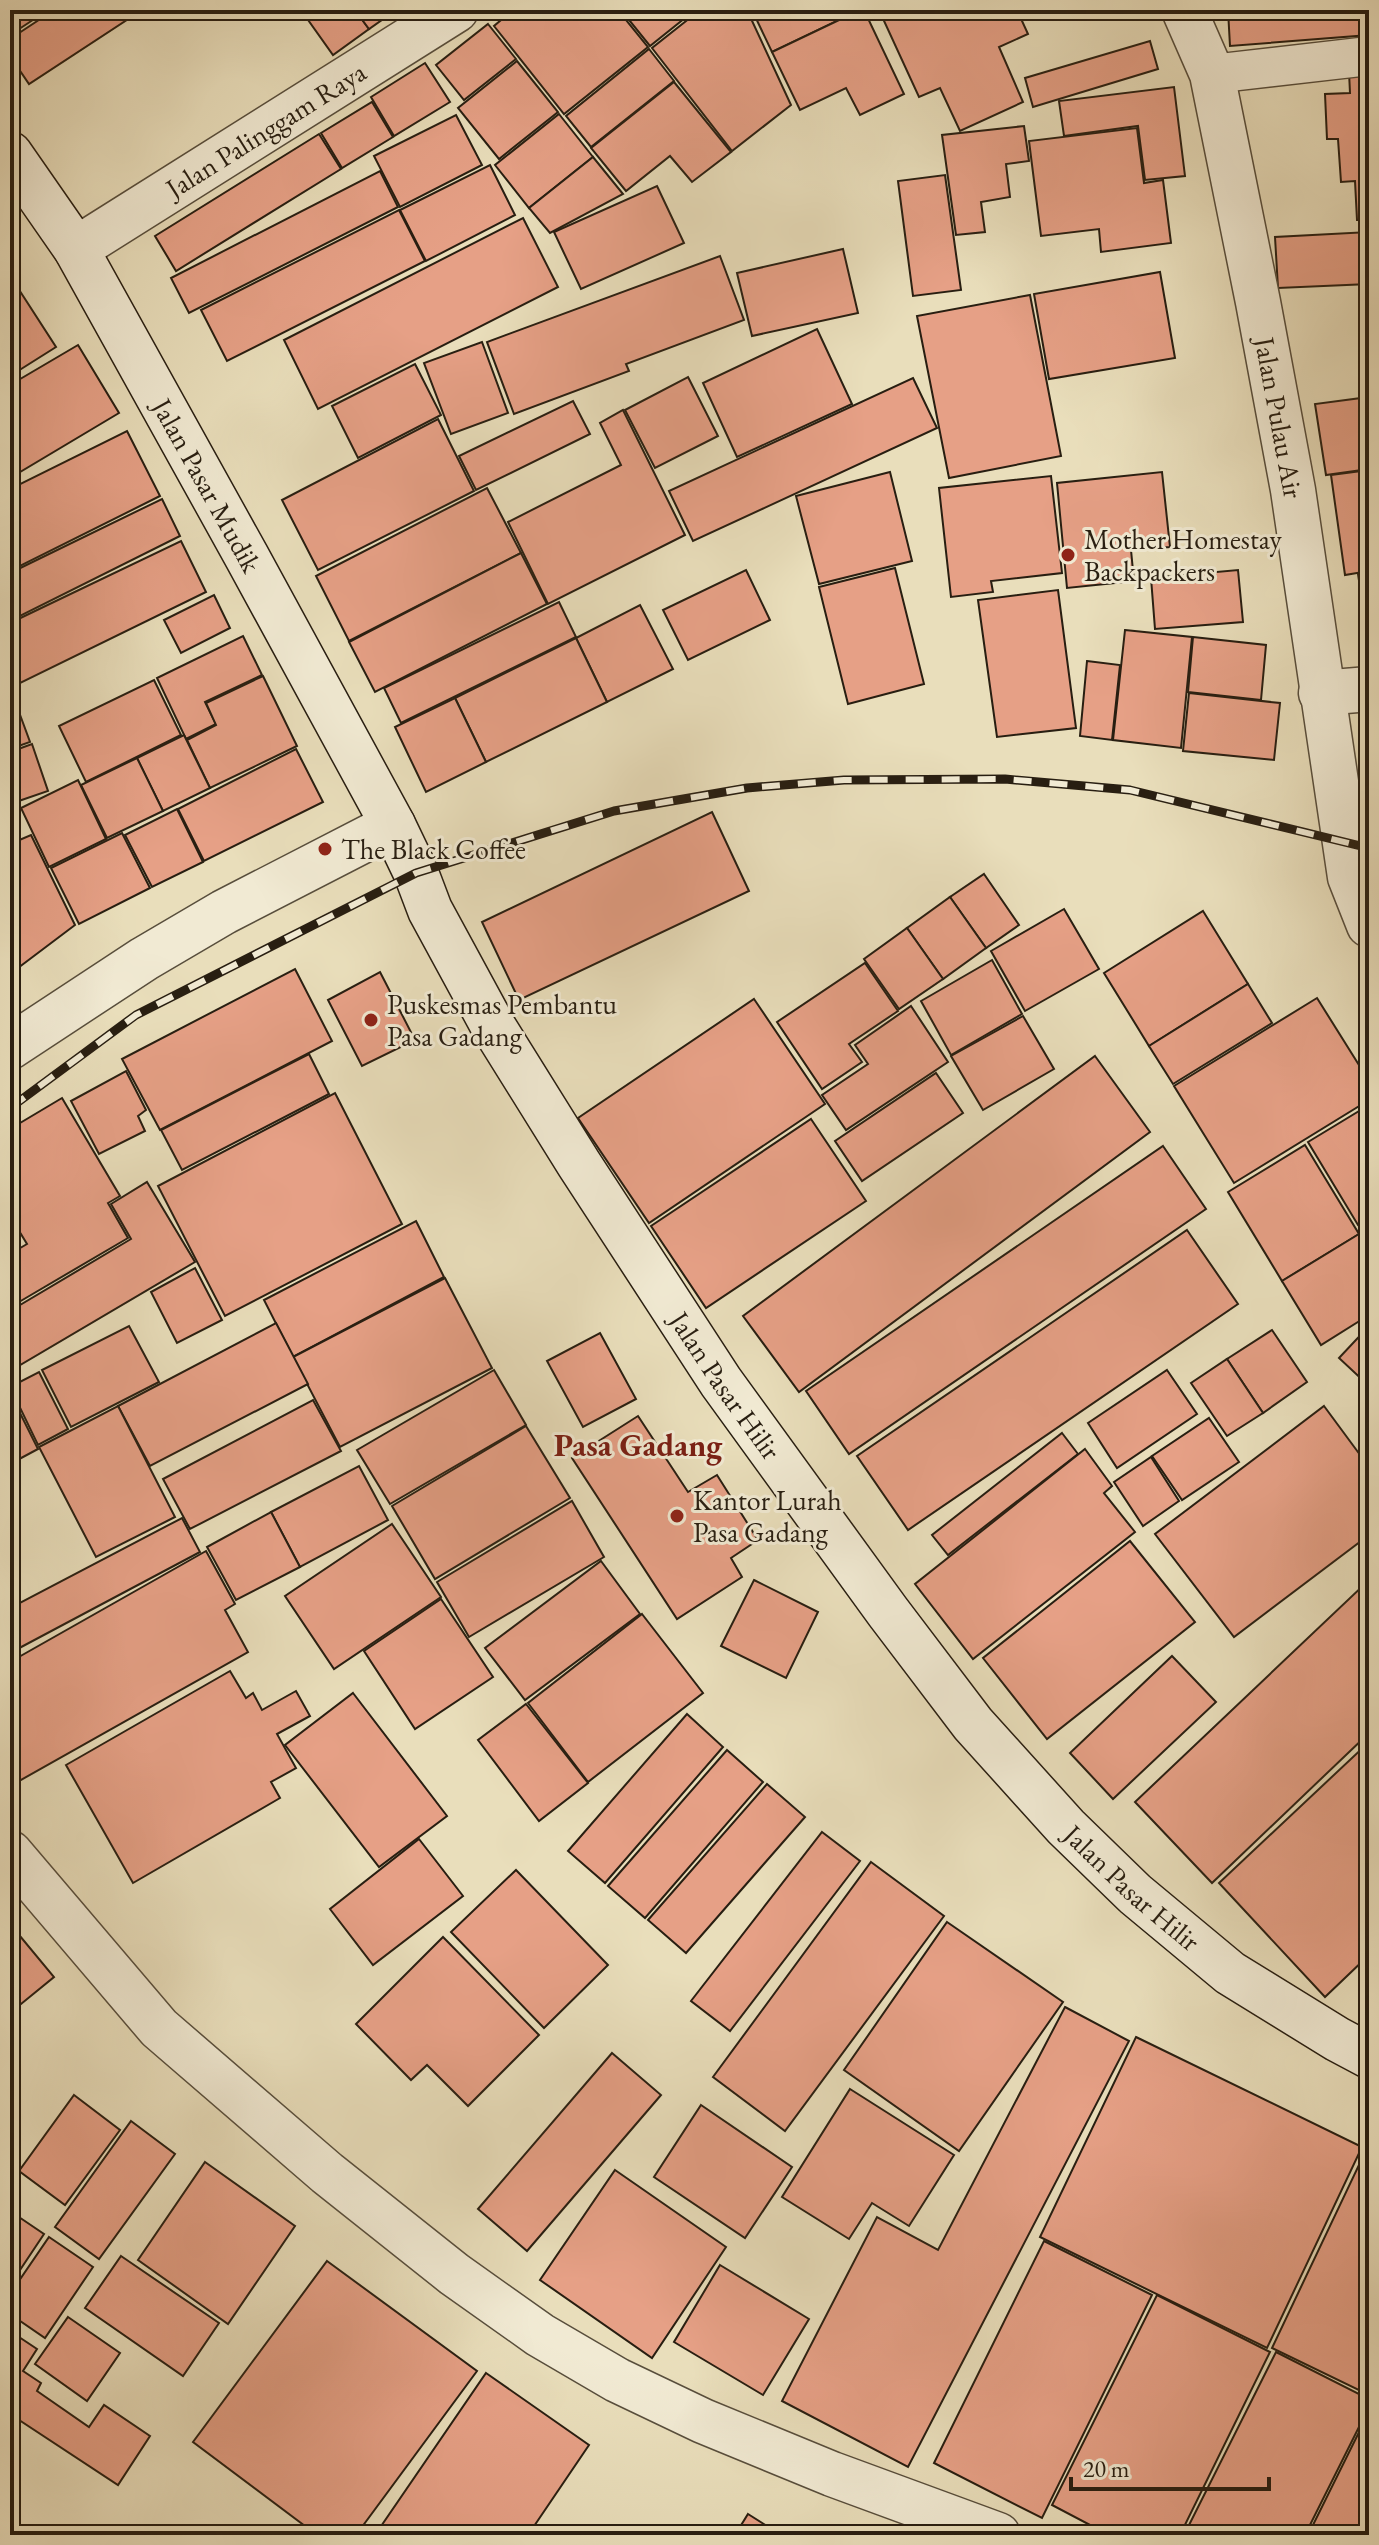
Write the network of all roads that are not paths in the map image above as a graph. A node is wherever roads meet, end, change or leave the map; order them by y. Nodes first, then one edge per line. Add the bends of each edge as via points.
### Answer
1 (456, 10) edge
2 (1184, 10) edge
3 (1369, 56) edge
4 (1212, 74) junction
5 (10, 154) edge
6 (76, 249) junction
7 (1369, 689) edge
8 (1321, 693) junction
9 (393, 825) junction
10 (1369, 925) edge
11 (10, 1047) edge
12 (10, 1853) edge
13 (1369, 2056) edge
14 (998, 2535) edge

1 - 6 street, Jalan Palinggam Raya
2 - 4 street, Jalan Pulau Air
3 - 4 lane
4 - 8 street, Jalan Pulau Air via 1293,490
5 - 6 street, Jalan Pasar Mudik
6 - 9 street, Jalan Pasar Mudik
7 - 8 street
8 - 10 street, Jalan Pulau Air via 1350,877
9 - 11 street via 224,912
9 - 13 street, Jalan Pasar Hilir via 430,910 493,1026 579,1164 721,1382 973,1724 1066,1827 1159,1914 1230,1973
12 - 14 street via 159,2028 338,2182 540,2335 703,2421

